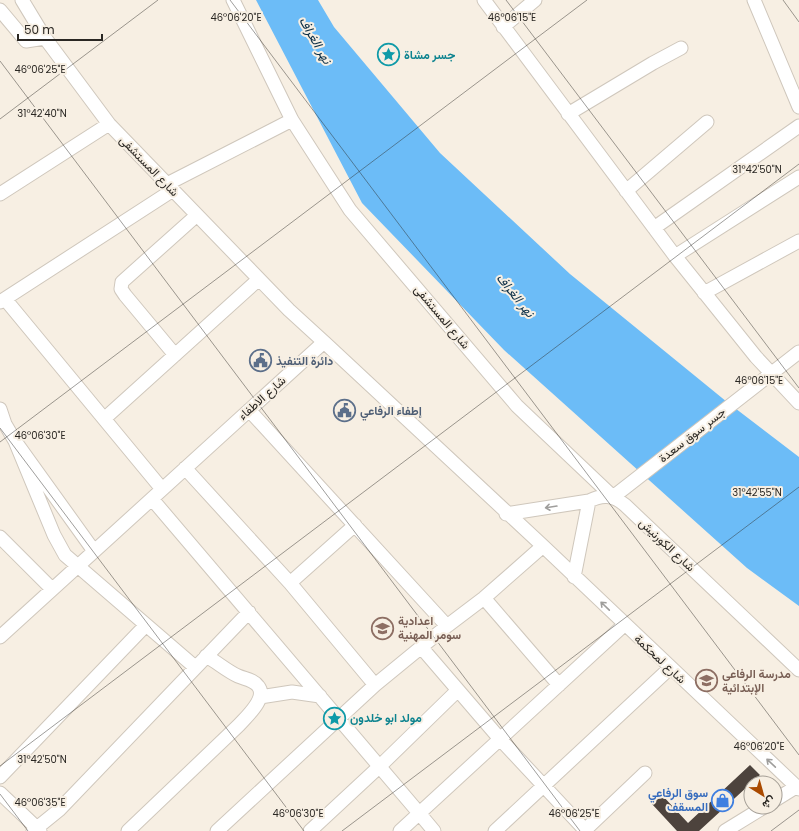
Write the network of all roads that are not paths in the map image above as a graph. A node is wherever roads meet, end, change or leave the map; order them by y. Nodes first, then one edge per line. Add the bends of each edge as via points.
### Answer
1 (22, 0) edge
2 (233, 0) edge
3 (484, 0) edge
4 (536, 0) edge
5 (754, 0) edge
6 (0, 10) edge
7 (503, 27) junction
8 (45, 38) junction
9 (681, 48) dead end
10 (793, 78) edge
11 (799, 107) edge
12 (568, 114) junction
13 (292, 120) junction
14 (707, 122) dead end
15 (109, 124) junction
16 (799, 126) edge
17 (799, 177) edge
18 (170, 187) junction
19 (626, 192) junction
20 (0, 194) edge
21 (197, 215) junction
22 (654, 228) junction
23 (799, 241) edge
24 (675, 256) junction
25 (259, 279) junction
26 (704, 292) junction
27 (2, 300) edge
28 (324, 342) junction
29 (799, 352) edge
30 (174, 355) junction
31 (772, 373) junction
32 (799, 403) edge
33 (0, 409) edge
34 (249, 410) junction
35 (104, 419) junction
36 (15, 441) junction
37 (185, 468) junction
38 (162, 490) junction
39 (613, 497) junction
40 (152, 499) junction
41 (589, 501) junction
42 (506, 514) junction
43 (355, 525) junction
44 (0, 537) edge
45 (543, 546) junction
46 (94, 551) junction
47 (78, 566) junction
48 (574, 577) junction
49 (290, 583) junction
50 (52, 589) junction
51 (484, 598) junction
52 (248, 612) junction
53 (146, 625) junction
54 (624, 625) junction
55 (447, 626) junction
56 (0, 637) edge
57 (421, 647) junction
58 (206, 656) junction
59 (195, 667) junction
60 (670, 668) junction
61 (799, 670) edge
62 (375, 685) junction
63 (559, 685) junction
64 (458, 690) junction
65 (320, 696) junction
66 (260, 697) junction
67 (338, 718) junction
68 (500, 739) junction
69 (380, 766) junction
70 (645, 773) dead end
71 (0, 777) edge
72 (543, 786) junction
73 (798, 788) edge
74 (0, 792) edge
75 (783, 796) edge
76 (420, 812) junction
77 (751, 815) edge
78 (37, 830) edge
79 (128, 831) edge
80 (217, 831) edge
81 (310, 831) edge
82 (400, 831) edge
83 (434, 831) edge
84 (495, 831) edge
85 (584, 831) edge
86 (725, 831) edge

1 - 8 street, شارع المستشفى
2 - 13 street, شارع المستشفى
3 - 7 street
4 - 7 street
5 - 10 street
6 - 8 street via 26,41
7 - 12 street
8 - 15 street, شارع المستشفى
9 - 12 street
10 - 11 street
12 - 19 street
13 - 18 street
13 - 39 street, شارع المستشفى via 350,210 517,406
14 - 19 street
15 - 18 street, شارع المستشفى
15 - 20 street
16 - 22 street
17 - 24 street
18 - 21 street, شارع المستشفى
18 - 27 street
19 - 22 street
21 - 25 street, شارع المستشفى
21 - 30 street via 122,282 121,289 125,295
22 - 24 street
23 - 26 street
24 - 26 street
25 - 28 street, شارع المستشفى
25 - 30 street
26 - 31 street
27 - 35 street
28 - 34 street, شارع الاطفاء
28 - 42 street
29 - 31 street, جسر سوق سعدة
30 - 35 street
31 - 32 street
31 - 39 street, جسر سوق سعدة
33 - 36 street
34 - 37 street, شارع الاطفاء
34 - 43 street
35 - 38 street
36 - 46 street
36 - 47 street via 54,535 65,555
37 - 38 street, شارع الاطفاء
37 - 49 street
38 - 40 street, شارع الاطفاء
39 - 41 street via 601,496
39 - 61 street, شارع الكورنيش via 625,505
40 - 46 street, شارع الاطفاء
40 - 52 street
41 -> 42 street
41 - 48 street
42 - 45 street
43 - 49 street
43 - 55 street
44 - 50 street
45 - 48 street
45 - 51 street
46 - 47 street, شارع الاطفاء
47 - 50 street, شارع الاطفاء
47 - 53 street
54 -> 48 street, شارع لمحكمة
49 - 62 street
50 - 56 street, شارع الاطفاء
51 - 55 street
51 - 63 street
52 - 58 street
52 - 65 street
53 - 59 street
53 - 71 street
54 - 60 street, شارع لمحكمة
54 - 63 street
55 - 57 street
57 - 62 street
57 - 64 street
58 - 59 street
58 - 66 street via 238,676 253,681 258,686
59 - 78 street
60 - 72 street
73 -> 60 street, شارع لمحكمة
62 - 67 street
63 - 68 street
64 - 68 street
64 - 69 street
65 - 66 street via 292,692
65 - 67 street
66 - 79 street via 239,725
67 - 69 street
67 - 80 street
68 - 72 street
68 - 76 street
69 - 76 street
69 - 81 street
70 - 85 street
72 - 84 street
72 - 85 street
73 - 75 street
74 - 78 street
76 - 82 street
76 - 83 street
77 - 86 street

